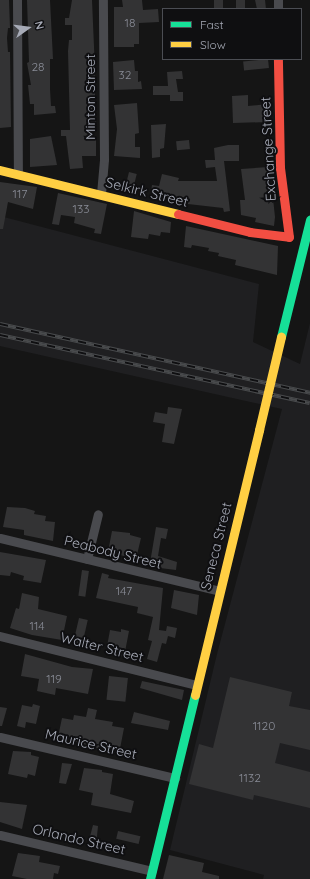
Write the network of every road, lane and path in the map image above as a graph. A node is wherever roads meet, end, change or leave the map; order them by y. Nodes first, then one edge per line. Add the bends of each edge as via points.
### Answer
1 (17, 0) edge
2 (103, 0) edge
3 (278, 60) edge
4 (0, 170) edge
5 (18, 174) junction
6 (100, 194) junction
7 (310, 220) edge
8 (289, 237) joint
9 (98, 514) dead end
10 (0, 538) edge
11 (87, 559) junction
12 (220, 591) junction
13 (0, 636) edge
14 (197, 685) junction
15 (0, 737) edge
16 (175, 778) junction
17 (0, 835) edge
18 (151, 875) edge

1 - 5 street
2 - 6 street, Minton Street via 104,159
3 - 8 main road, Exchange Street via 280,168
4 - 5 main road, Selkirk Street
5 - 6 main road, Selkirk Street
6 - 8 main road, Selkirk Street via 250,232
7 - 12 main road, Seneca Street, bridge
9 - 11 street
10 - 11 street, Peabody Street
11 - 12 street, Peabody Street
12 - 14 main road, Seneca Street
13 - 14 street, Walter Street
14 - 16 main road, Seneca Street
15 - 16 street, Maurice Street
16 - 18 main road, Seneca Street
17 - 18 street, Orlando Street

